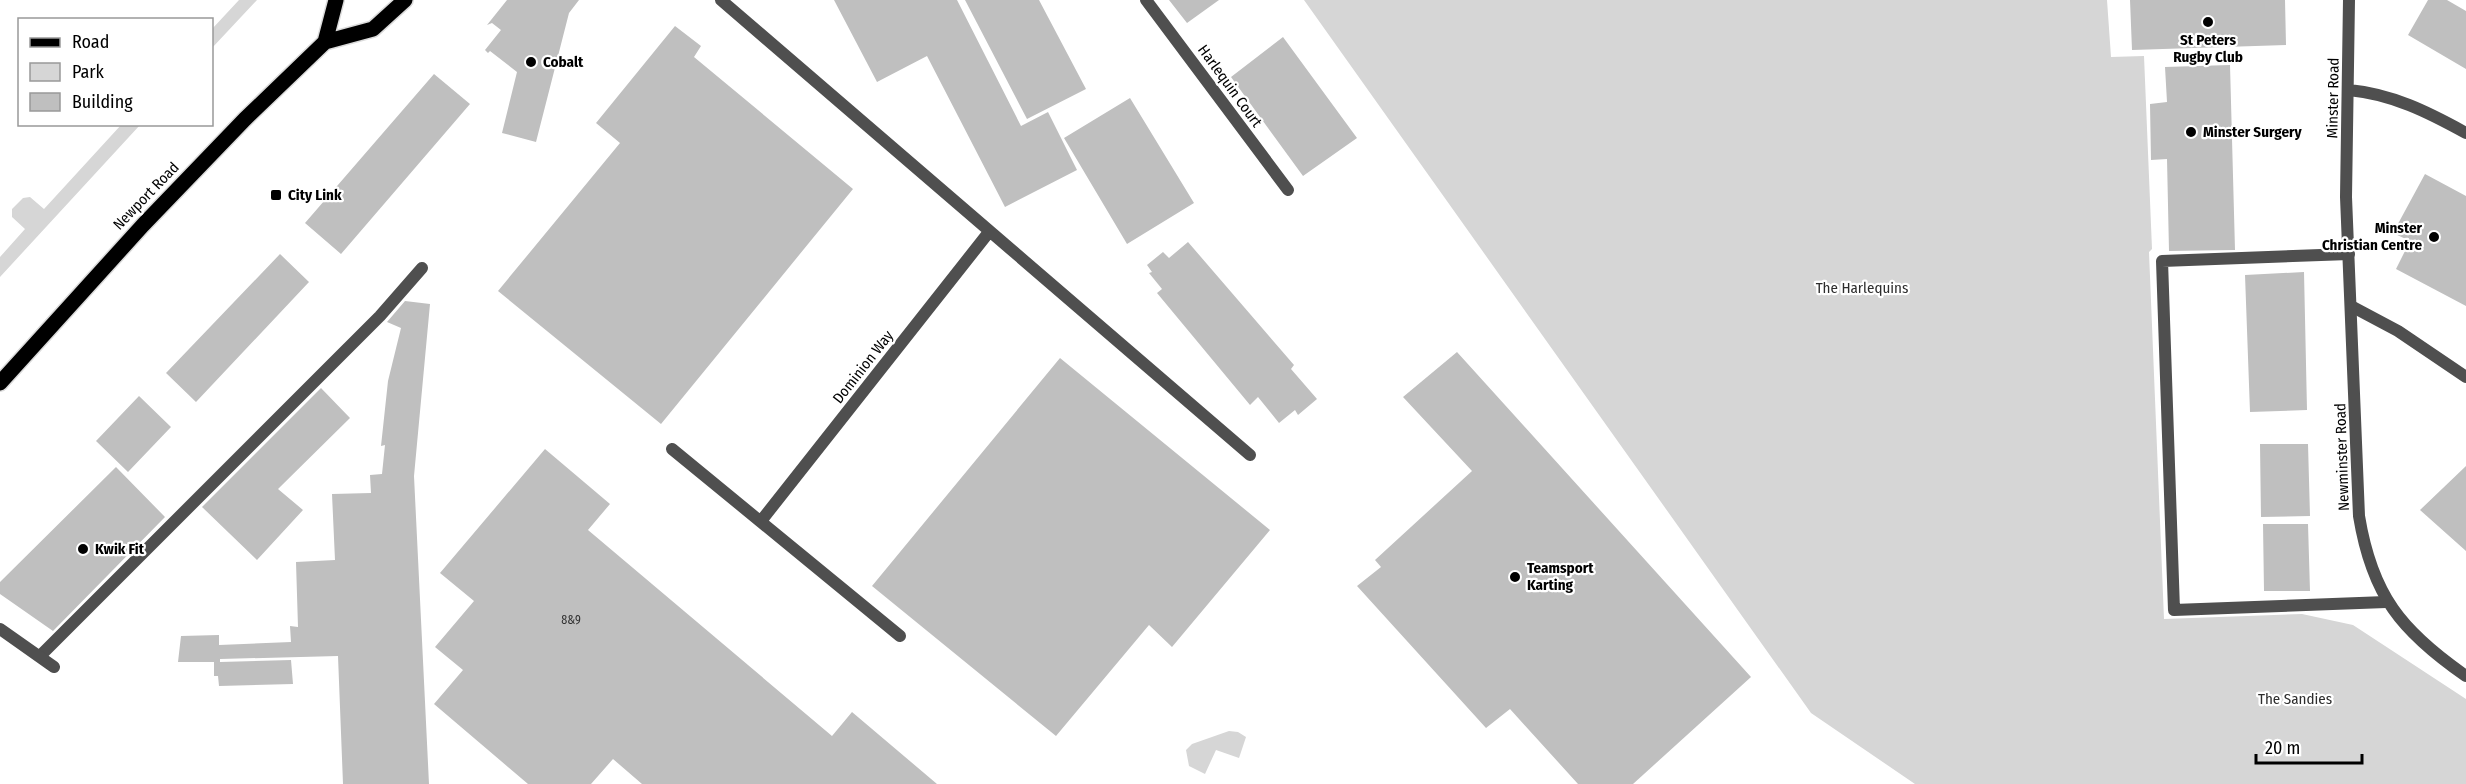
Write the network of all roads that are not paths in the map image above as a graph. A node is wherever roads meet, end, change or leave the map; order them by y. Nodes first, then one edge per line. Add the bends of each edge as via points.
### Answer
1 (336, 0) edge
2 (405, 0) edge
3 (721, 0) edge
4 (1146, 0) edge
5 (2349, 0) edge
6 (325, 42) junction
7 (2349, 90) junction
8 (2466, 133) edge
9 (1288, 190) dead end
10 (2346, 197) joint
11 (989, 232) junction
12 (2349, 254) junction
13 (422, 268) dead end
14 (2351, 306) junction
15 (2466, 377) edge
16 (0, 383) edge
17 (672, 449) dead end
18 (1250, 455) dead end
19 (761, 520) junction
20 (2386, 602) junction
21 (0, 629) edge
22 (900, 636) dead end
23 (40, 656) junction
24 (54, 667) dead end
25 (2466, 676) edge

1 - 6 main road
2 - 6 main road via 373,29
3 - 11 street
4 - 9 street, Harlequin Court
5 - 7 street, Minster Road
6 - 16 main road, Newport Road via 143,225
7 - 8 street via 2399,100
7 - 10 street, Minster Road
10 - 12 street, Newminster Road
11 - 18 street
11 - 19 street, Dominion Way
12 - 14 street, Newminster Road
12 - 20 street via 2162,261 2174,610
13 - 23 street via 380,316
14 - 15 street via 2398,331
14 - 20 street, Newminster Road via 2359,516 2370,570
17 - 19 street
19 - 22 street
20 - 25 street, Newminster Road via 2417,637
21 - 23 street
23 - 24 street

